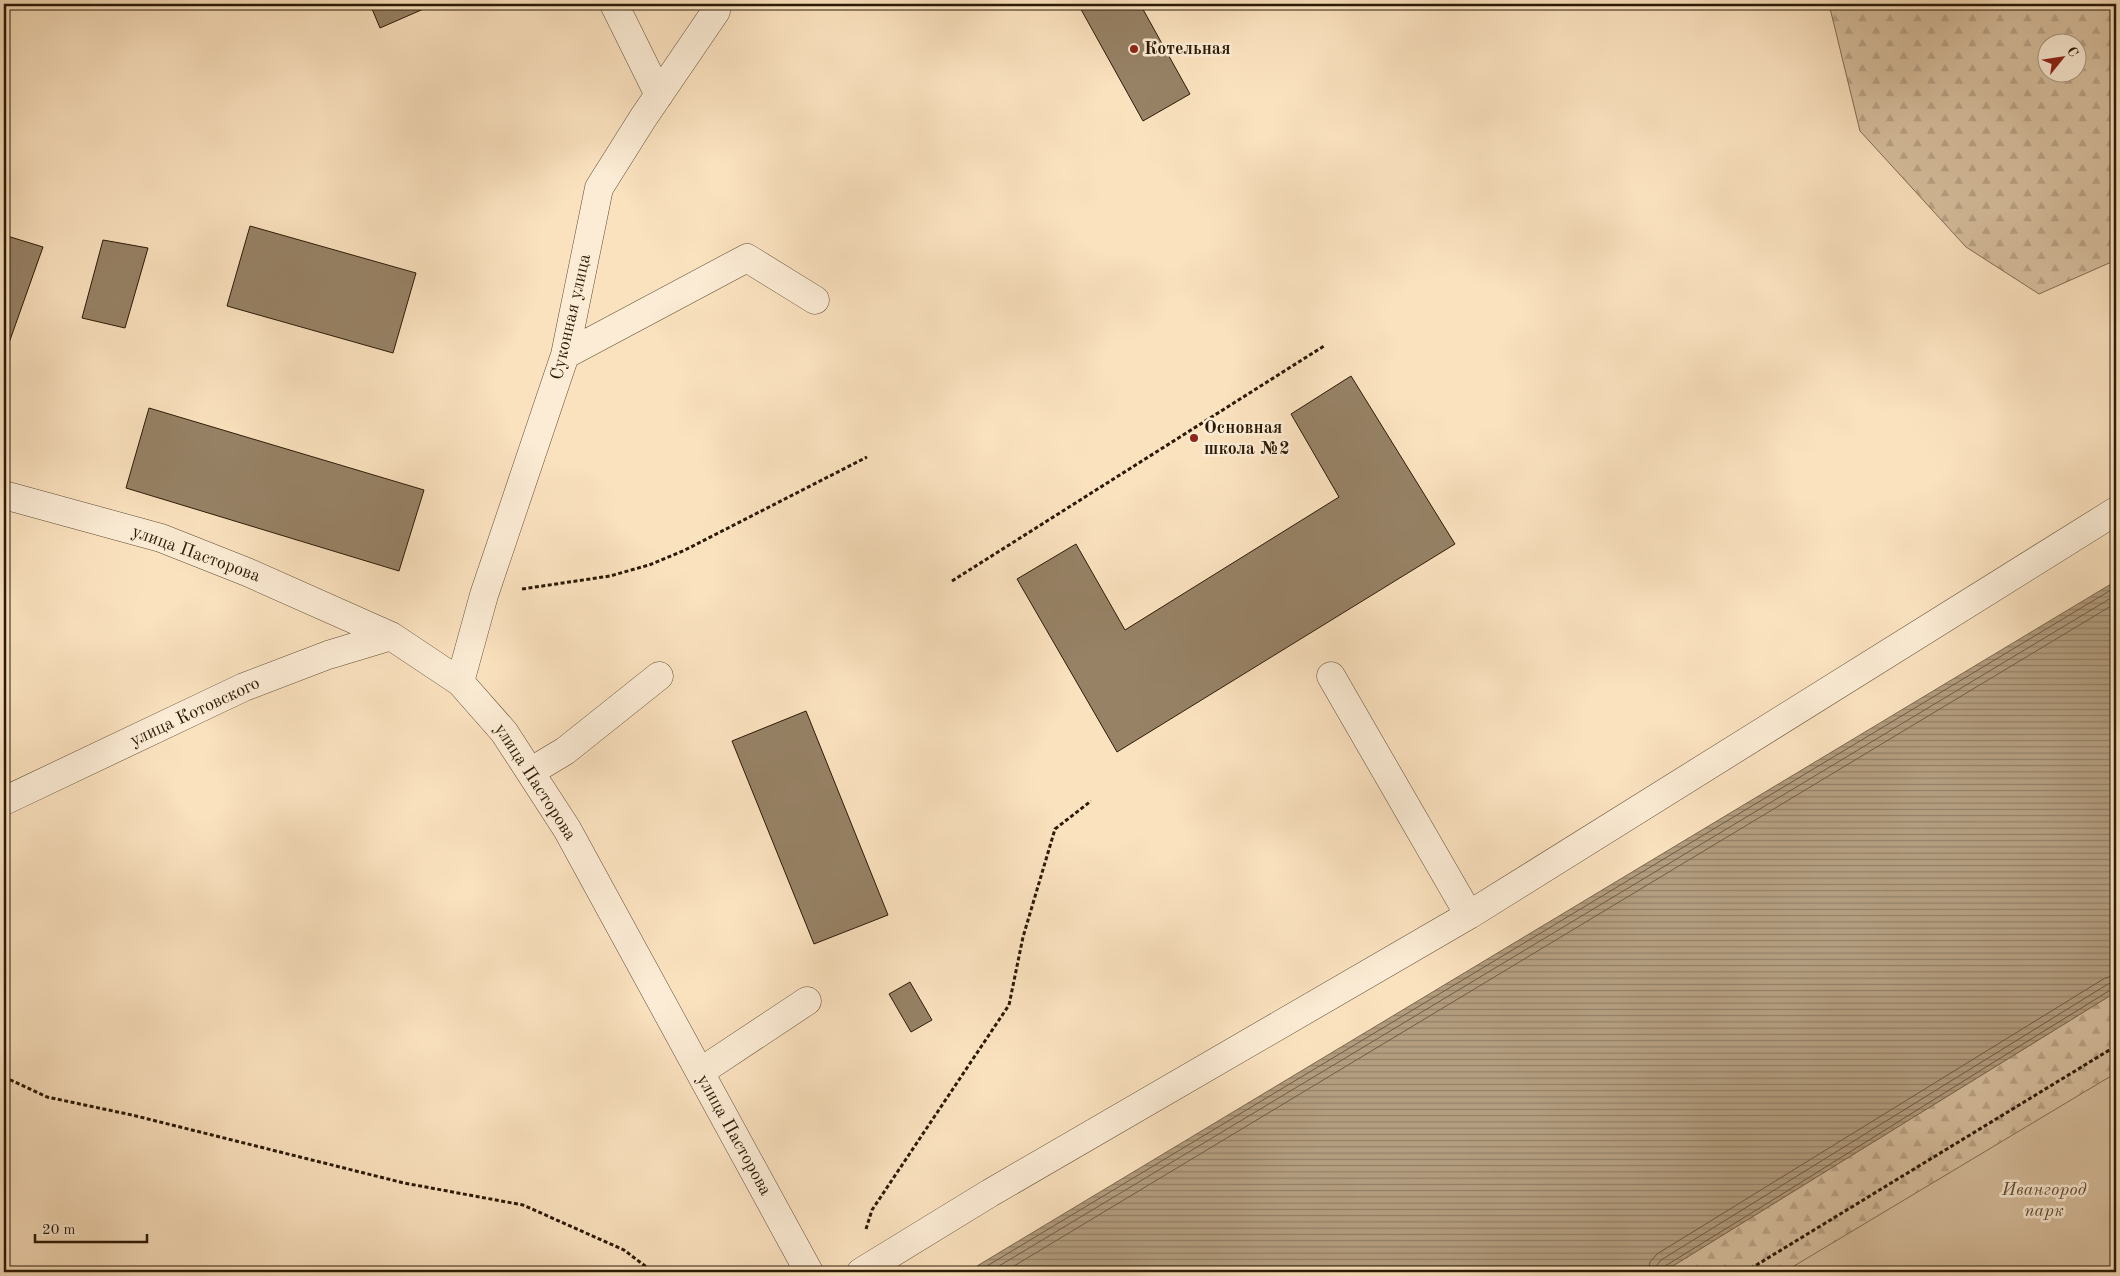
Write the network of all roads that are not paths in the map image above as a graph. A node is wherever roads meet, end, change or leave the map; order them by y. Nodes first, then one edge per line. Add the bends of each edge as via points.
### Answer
1 (614, 4) edge
2 (717, 4) edge
3 (659, 95) junction
4 (816, 300) dead end
5 (565, 355) junction
6 (4, 495) edge
7 (2116, 511) edge
8 (391, 636) junction
9 (659, 676) dead end
10 (1330, 676) dead end
11 (460, 682) junction
12 (530, 772) junction
13 (4, 801) edge
14 (1469, 915) junction
15 (807, 1001) dead end
16 (703, 1070) dead end
17 (809, 1272) edge
18 (861, 1272) edge

1 - 3 street
2 - 3 street, Суконная улица via 716,11
3 - 5 street, Суконная улица via 600,188
4 - 5 street via 747,258
5 - 11 street, Суконная улица via 484,595
6 - 8 street, улица Пасторова via 161,538
7 - 14 street
8 - 11 street, улица Пасторова
8 - 13 street, улица Котовского via 328,655 244,687
9 - 12 street via 565,751
10 - 14 street
11 - 12 street, улица Пасторова via 504,732
12 - 17 street, улица Пасторова via 567,829
14 - 18 street via 999,1188
15 - 16 street

